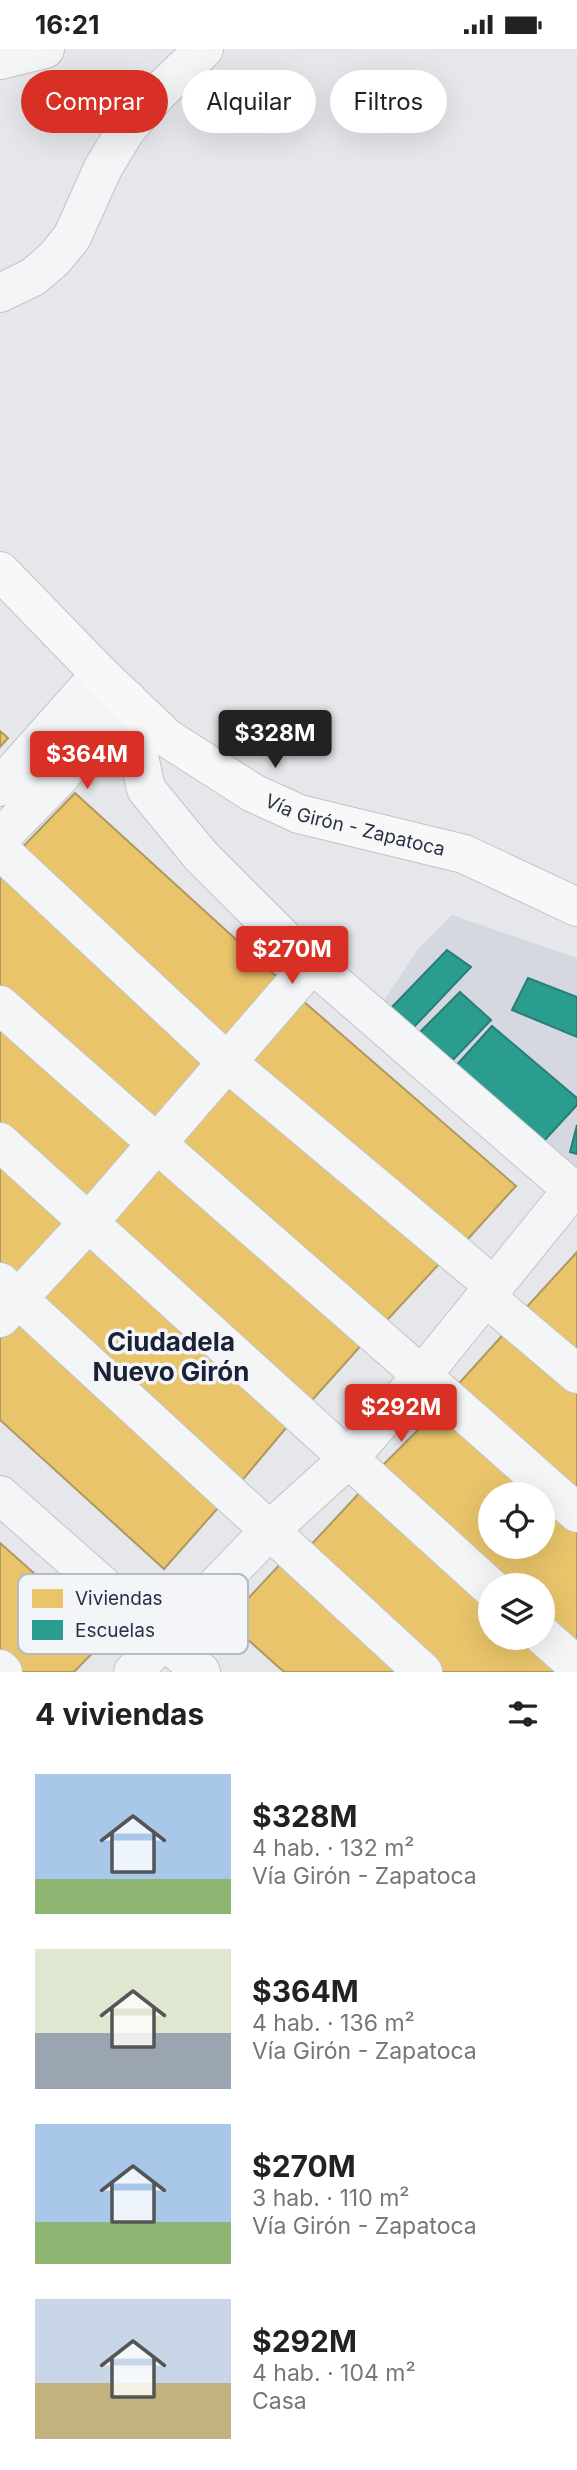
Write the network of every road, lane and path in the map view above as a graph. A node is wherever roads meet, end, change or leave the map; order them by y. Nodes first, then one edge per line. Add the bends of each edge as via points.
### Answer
1 (45, 49) edge
2 (204, 49) edge
3 (0, 60) edge
4 (0, 293) edge
5 (0, 571) edge
6 (114, 687) junction
7 (0, 787) edge
8 (0, 838) edge
9 (0, 850) edge
10 (577, 907) edge
11 (312, 964) junction
12 (0, 1005) edge
13 (228, 1063) junction
14 (0, 1142) edge
15 (156, 1144) junction
16 (574, 1192) edge
17 (88, 1223) junction
18 (490, 1292) junction
19 (6, 1299) edge
20 (423, 1374) junction
21 (577, 1374) edge
22 (349, 1458) junction
23 (0, 1495) edge
24 (577, 1513) edge
25 (269, 1531) junction
26 (90, 1574) edge
27 (228, 1574) edge
28 (478, 1576) edge
29 (555, 1648) edge
30 (152, 1654) edge
31 (181, 1654) edge
32 (577, 1670) edge
33 (133, 1672) edge
34 (201, 1672) edge
35 (423, 1672) edge

1 - 3 street
2 - 4 street via 126,130 103,167 72,237 54,259 33,277
5 - 6 main road, Vía Girón - Zapatoca
6 - 7 street
6 - 8 street via 57,780
6 - 10 main road, Vía Girón - Zapatoca via 167,738 253,793 299,814 464,854
6 - 11 street via 146,789 201,856
9 - 13 street
11 - 13 street
11 - 16 street
12 - 15 street
13 - 15 street
13 - 18 street
14 - 17 street
15 - 17 street
15 - 20 street
16 - 18 street
17 - 19 street
17 - 22 street
18 - 20 street
18 - 21 street
19 - 25 street
20 - 22 street
20 - 24 street
22 - 25 street
22 - 28 street
23 - 26 street
25 - 27 street
25 - 35 street
29 - 32 street
30 - 33 street
31 - 34 street

